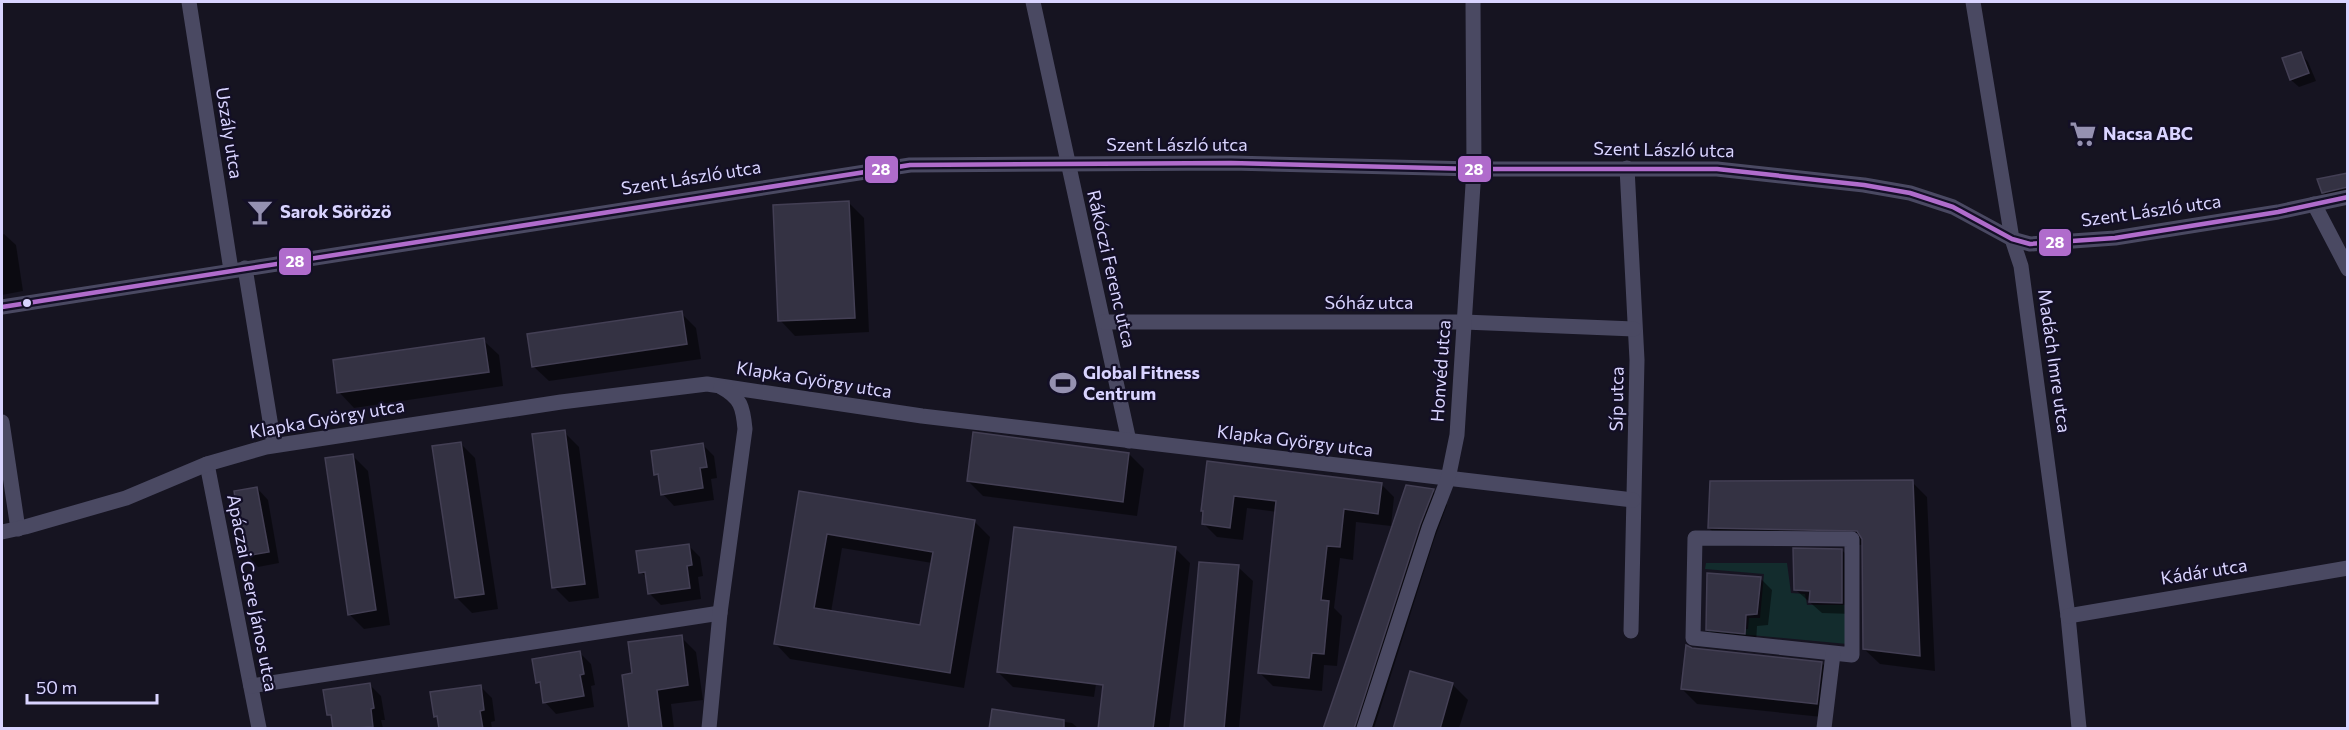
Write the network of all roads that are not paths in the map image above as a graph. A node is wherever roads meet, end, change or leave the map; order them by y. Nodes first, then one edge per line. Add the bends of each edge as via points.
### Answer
1 (189, 2) edge
2 (1033, 2) edge
3 (1473, 2) edge
4 (1973, 2) edge
5 (1067, 164) junction
6 (1627, 168) junction
7 (1474, 169) junction
8 (2348, 197) edge
9 (2314, 204) junction
10 (2012, 239) junction
11 (238, 269) junction
12 (2348, 269) edge
13 (2, 307) edge
14 (1104, 322) junction
15 (1464, 322) junction
16 (1634, 329) junction
17 (717, 385) junction
18 (2, 422) edge
19 (1129, 441) junction
20 (274, 445) junction
21 (207, 464) junction
22 (1448, 479) junction
23 (1633, 500) junction
24 (18, 529) junction
25 (2, 532) edge
26 (2348, 568) edge
27 (720, 612) junction
28 (2068, 616) junction
29 (1631, 631) dead end
30 (1832, 662) junction
31 (251, 686) junction
32 (259, 729) edge
33 (709, 729) edge
34 (1364, 729) edge
35 (1824, 729) edge
36 (2079, 729) edge

1 - 11 street, Uszály utca
2 - 5 street, Rákóczi Ferenc utca
3 - 7 street, Honvéd utca
4 - 10 street, Madách Imre utca
5 - 7 street, Szent László utca
5 - 11 street, Szent László utca via 909,165
5 - 14 street, Rákóczi Ferenc utca
6 - 7 street, Szent László utca
6 - 10 street, Szent László utca via 1717,169 1864,184 1953,207
6 - 16 street, Síp utca
7 - 15 street, Honvéd utca
8 - 9 street, Szent László utca
9 - 10 street, Szent László utca via 2115,238 2039,244
9 - 12 street
10 - 28 street, Madách Imre utca via 2021,266
11 - 13 street, Szent László utca
11 - 20 street via 251,296
14 - 15 street, Sóház utca
14 - 19 street, Rákóczi Ferenc utca
15 - 16 street, Sóház utca
15 - 22 street, Honvéd utca via 1456,435
16 - 23 street, Síp utca via 1637,360
17 - 19 street, Klapka György utca via 922,416
17 - 20 street, Klapka György utca via 561,402
17 - 27 street via 732,393 742,406 745,429
18 - 24 street
19 - 22 street, Klapka György utca
20 - 21 street, Klapka György utca
21 - 24 street, Klapka György utca via 126,498
21 - 31 street, Apáczai Csere János utca
22 - 23 street, Klapka György utca
22 - 34 street, Honvéd utca
23 - 29 street, Síp utca
24 - 25 street, Klapka György utca
26 - 28 street, Kádár utca
27 - 31 street
27 - 33 street
28 - 36 street, Madách Imre utca
30 - 30 street via 1852,655 1852,538 1695,537 1693,638
30 - 35 street
31 - 32 street, Apáczai Csere János utca

